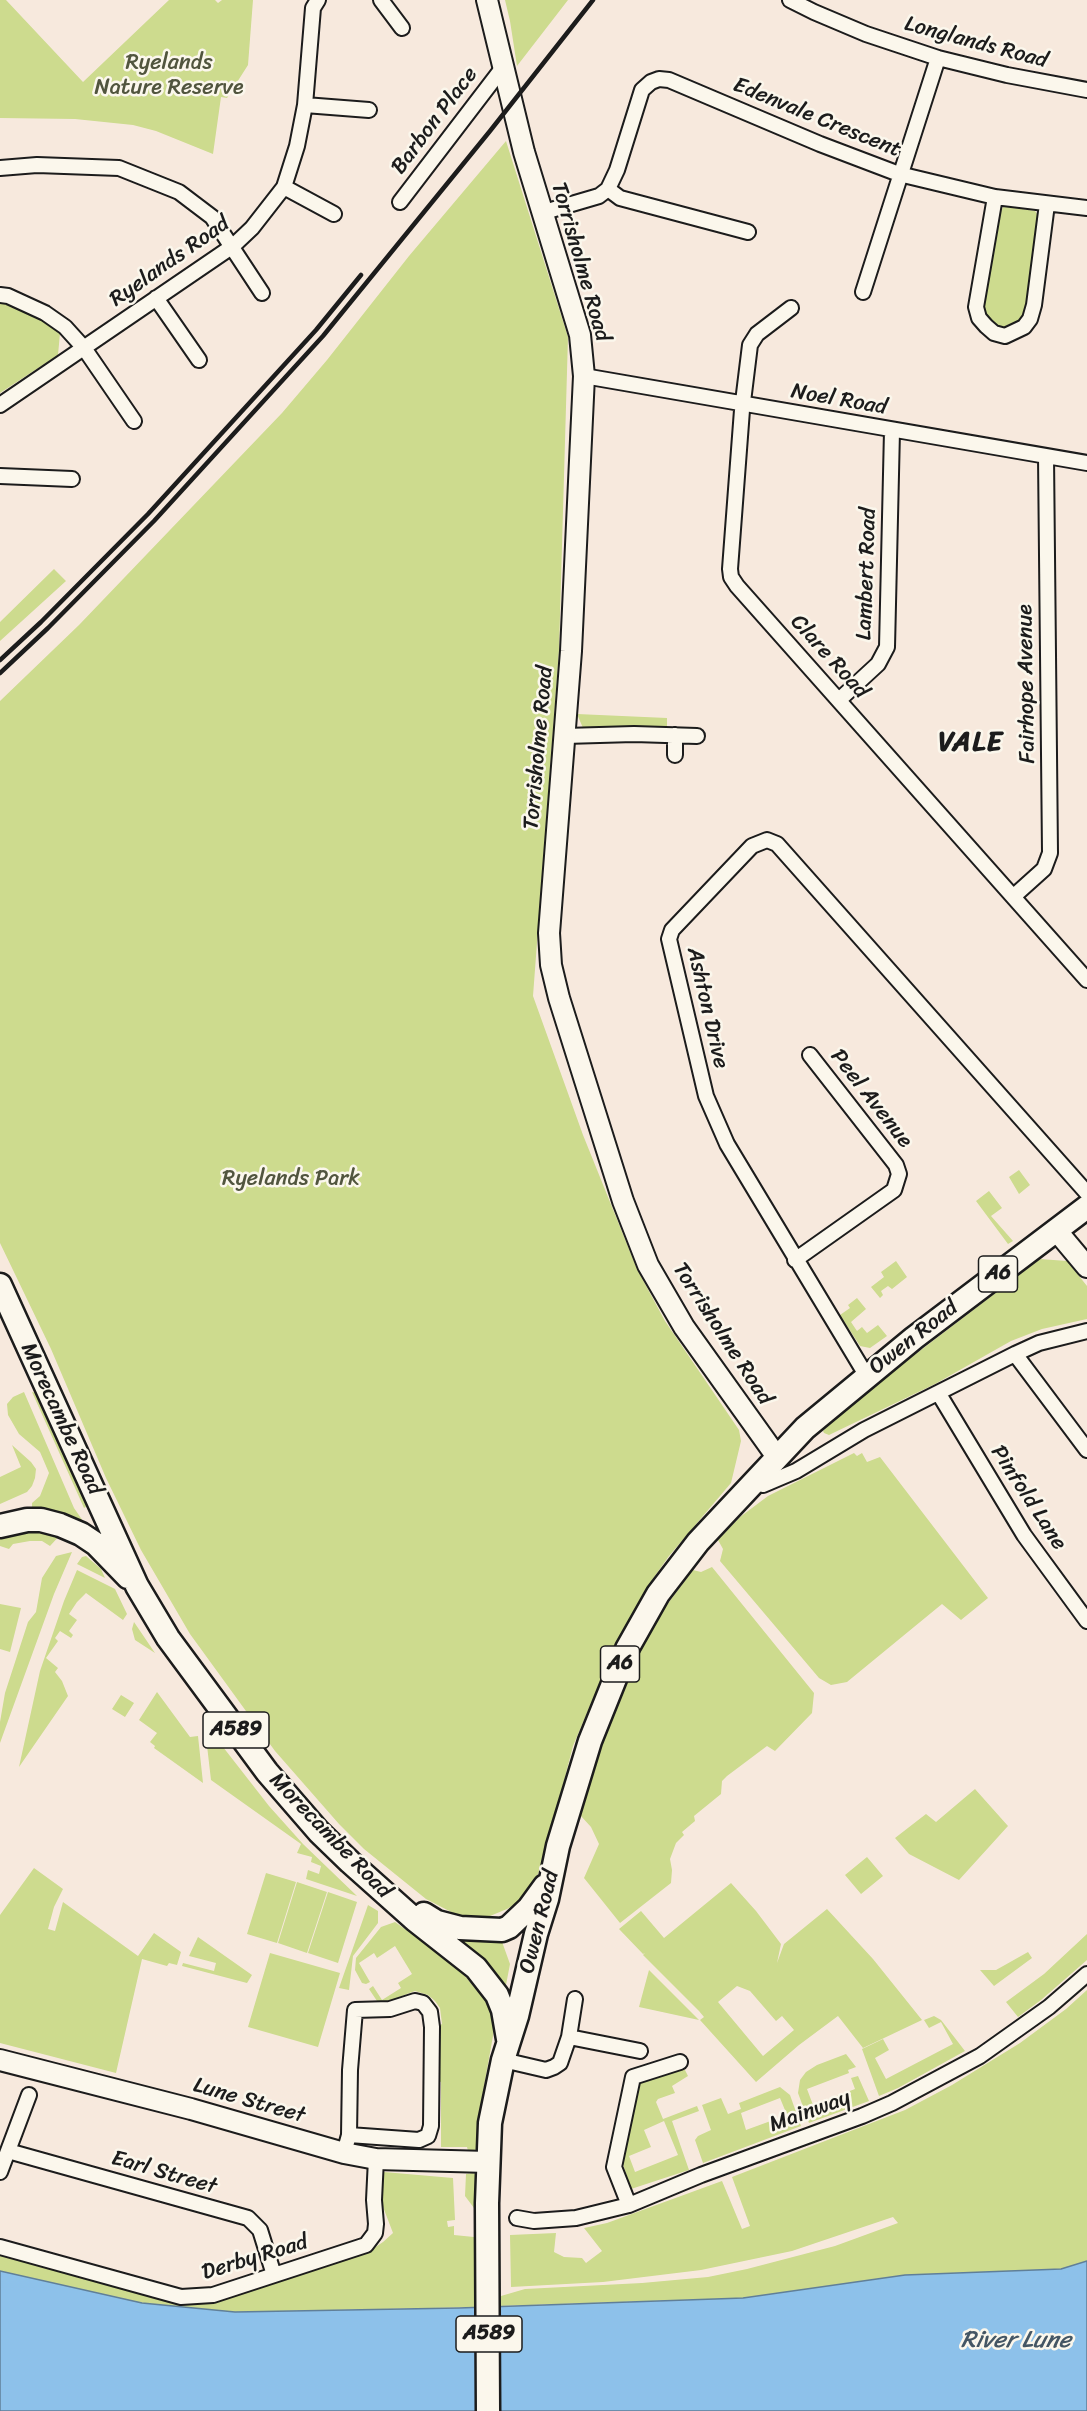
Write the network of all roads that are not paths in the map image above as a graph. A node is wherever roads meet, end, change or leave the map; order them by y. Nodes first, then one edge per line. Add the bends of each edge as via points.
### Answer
1 (318, 0) edge
2 (381, 0) edge
3 (487, 0) edge
4 (789, 0) edge
5 (402, 28) dead end
6 (938, 58) junction
7 (504, 66) junction
8 (1087, 90) edge
9 (305, 105) junction
10 (369, 110) dead end
11 (0, 168) edge
12 (899, 174) junction
13 (284, 187) junction
14 (608, 189) junction
15 (996, 197) junction
16 (400, 202) dead end
17 (1047, 204) junction
18 (1087, 208) edge
19 (541, 213) junction
20 (334, 214) dead end
21 (748, 232) dead end
22 (233, 246) junction
23 (262, 292) dead end
24 (863, 292) dead end
25 (0, 295) edge
26 (156, 298) junction
27 (790, 308) dead end
28 (84, 348) junction
29 (199, 360) dead end
30 (584, 376) junction
31 (742, 403) junction
32 (0, 405) edge
33 (134, 421) dead end
34 (892, 431) junction
35 (1046, 456) junction
36 (1087, 463) edge
37 (0, 476) edge
38 (72, 480) dead end
39 (839, 700) junction
40 (675, 735) junction
41 (565, 736) junction
42 (697, 736) dead end
43 (675, 755) dead end
44 (1014, 896) junction
45 (1087, 980) edge
46 (810, 1055) dead end
47 (1087, 1193) edge
48 (1087, 1207) edge
49 (1056, 1230) junction
50 (795, 1260) junction
51 (1087, 1267) edge
52 (0, 1285) edge
53 (1087, 1331) edge
54 (1015, 1354) junction
55 (866, 1375) junction
56 (939, 1394) junction
57 (1087, 1450) edge
58 (777, 1457) junction
59 (752, 1483) junction
60 (0, 1526) edge
61 (137, 1586) junction
62 (1087, 1621) edge
63 (550, 1877) junction
64 (372, 1881) junction
65 (509, 1927) junction
66 (536, 1934) junction
67 (1087, 1974) edge
68 (575, 1999) dead end
69 (568, 2037) junction
70 (506, 2051) junction
71 (640, 2051) dead end
72 (0, 2060) edge
73 (680, 2062) dead end
74 (29, 2095) dead end
75 (416, 2140) junction
76 (347, 2144) junction
77 (8, 2151) junction
78 (376, 2160) junction
79 (412, 2161) junction
80 (488, 2162) junction
81 (0, 2172) edge
82 (628, 2205) junction
83 (517, 2218) dead end
84 (0, 2247) edge
85 (274, 2275) junction
86 (488, 2411) edge

1 - 9 street, Ryelands Road via 313,8
2 - 5 street
3 - 7 main road, Torrisholme Road
4 - 6 street, Longlands Road via 866,34
6 - 8 street, Longlands Road
6 - 12 street
7 - 16 street, Barbon Place
7 - 19 main road, Torrisholme Road
9 - 10 street
9 - 13 street, Ryelands Road
11 - 22 street via 119,168 179,192 212,217
12 - 14 street, Edenvale Crescent via 659,79 642,90
12 - 15 street, Edenvale Crescent
12 - 24 street
13 - 20 street
13 - 22 street, Ryelands Road
14 - 19 street via 599,196
14 - 21 street via 620,198
15 - 17 street, Edenvale Crescent
15 - 17 street via 976,307 986,326 1005,336 1024,327 1030,319
17 - 18 street, Edenvale Crescent
19 - 30 main road, Torrisholme Road via 580,335
22 - 23 street
22 - 26 street, Ryelands Road
25 - 28 street via 45,313
26 - 28 street, Ryelands Road
26 - 29 street
27 - 31 street, Clare Road via 757,334 750,345
28 - 32 street, Ryelands Road
28 - 33 street
30 - 31 street, Noel Road
30 - 41 main road, Torrisholme Road
31 - 34 street, Noel Road
31 - 39 street, Clare Road via 731,577
34 - 35 street, Noel Road
34 - 39 street, Lambert Road via 887,647 878,664
35 - 36 street, Noel Road
35 - 44 street, Fairhope Avenue via 1050,853 1044,869
37 - 38 street
39 - 44 street, Clare Road
40 - 41 street
40 - 42 street
40 - 43 street
41 - 58 main road, Torrisholme Road via 549,933 559,998 623,1201 648,1265 684,1327
44 - 45 street, Clare Road
46 - 50 street, Peel Avenue via 899,1174 894,1190
47 - 50 street, Ashton Drive via 777,844 767,840 752,846 672,930 669,939 706,1096 727,1144
48 - 49 main road, Owen Road / A6
49 - 51 main road
49 - 55 main road, Owen Road / A6
50 - 55 street, Ashton Drive
52 - 61 main road, Morecambe Road / A589
53 - 54 street via 1039,1343
54 - 56 street
54 - 57 street
55 - 58 main road, Owen Road / A6
56 - 59 street via 864,1430 796,1471 763,1485
56 - 62 street, Pinfold Lane via 1024,1535
58 - 59 main road, Owen Road / A6
59 - 63 main road, Owen Road / A6 via 677,1568 627,1649 590,1740
60 - 61 main road, Morecambe Road / A589 via 41,1520 75,1531 96,1544
61 - 64 main road, Morecambe Road / A589 via 168,1638 267,1772 319,1832
63 - 65 main road via 529,1908
63 - 66 main road, Owen Road / A6 via 548,1899
64 - 65 main road, A589 via 418,1911 451,1926 490,1931
64 - 70 main road, Morecambe Road / A589 via 476,1968 497,1995 503,2010
65 - 66 main road, A589
66 - 70 main road, Owen Road / A6
67 - 82 street, Mainway via 1049,2007 980,2056 892,2103
68 - 69 street
69 - 70 street via 560,2063 546,2070
69 - 71 street
70 - 80 main road, Owen Road / A589 via 490,2123
72 - 76 main road, Lune Street
73 - 82 street via 633,2078 614,2167
74 - 77 street
75 - 76 street, Lune Street
75 - 76 street via 428,2136 431,2126 432,2027 428,2007 415,2001 390,2010 356,2010
75 - 79 street
76 - 78 main road, Lune Street
77 - 81 street
77 - 85 street, Earl Street via 248,2218 260,2230
78 - 79 main road, Lune Street
78 - 85 street, Derby Road via 376,2224 371,2240 366,2245
79 - 80 main road, Lune Street
80 - 86 main road, Owen Road / A589
82 - 83 street, Mainway via 576,2218
84 - 85 street, Derby Road via 181,2297 213,2295

